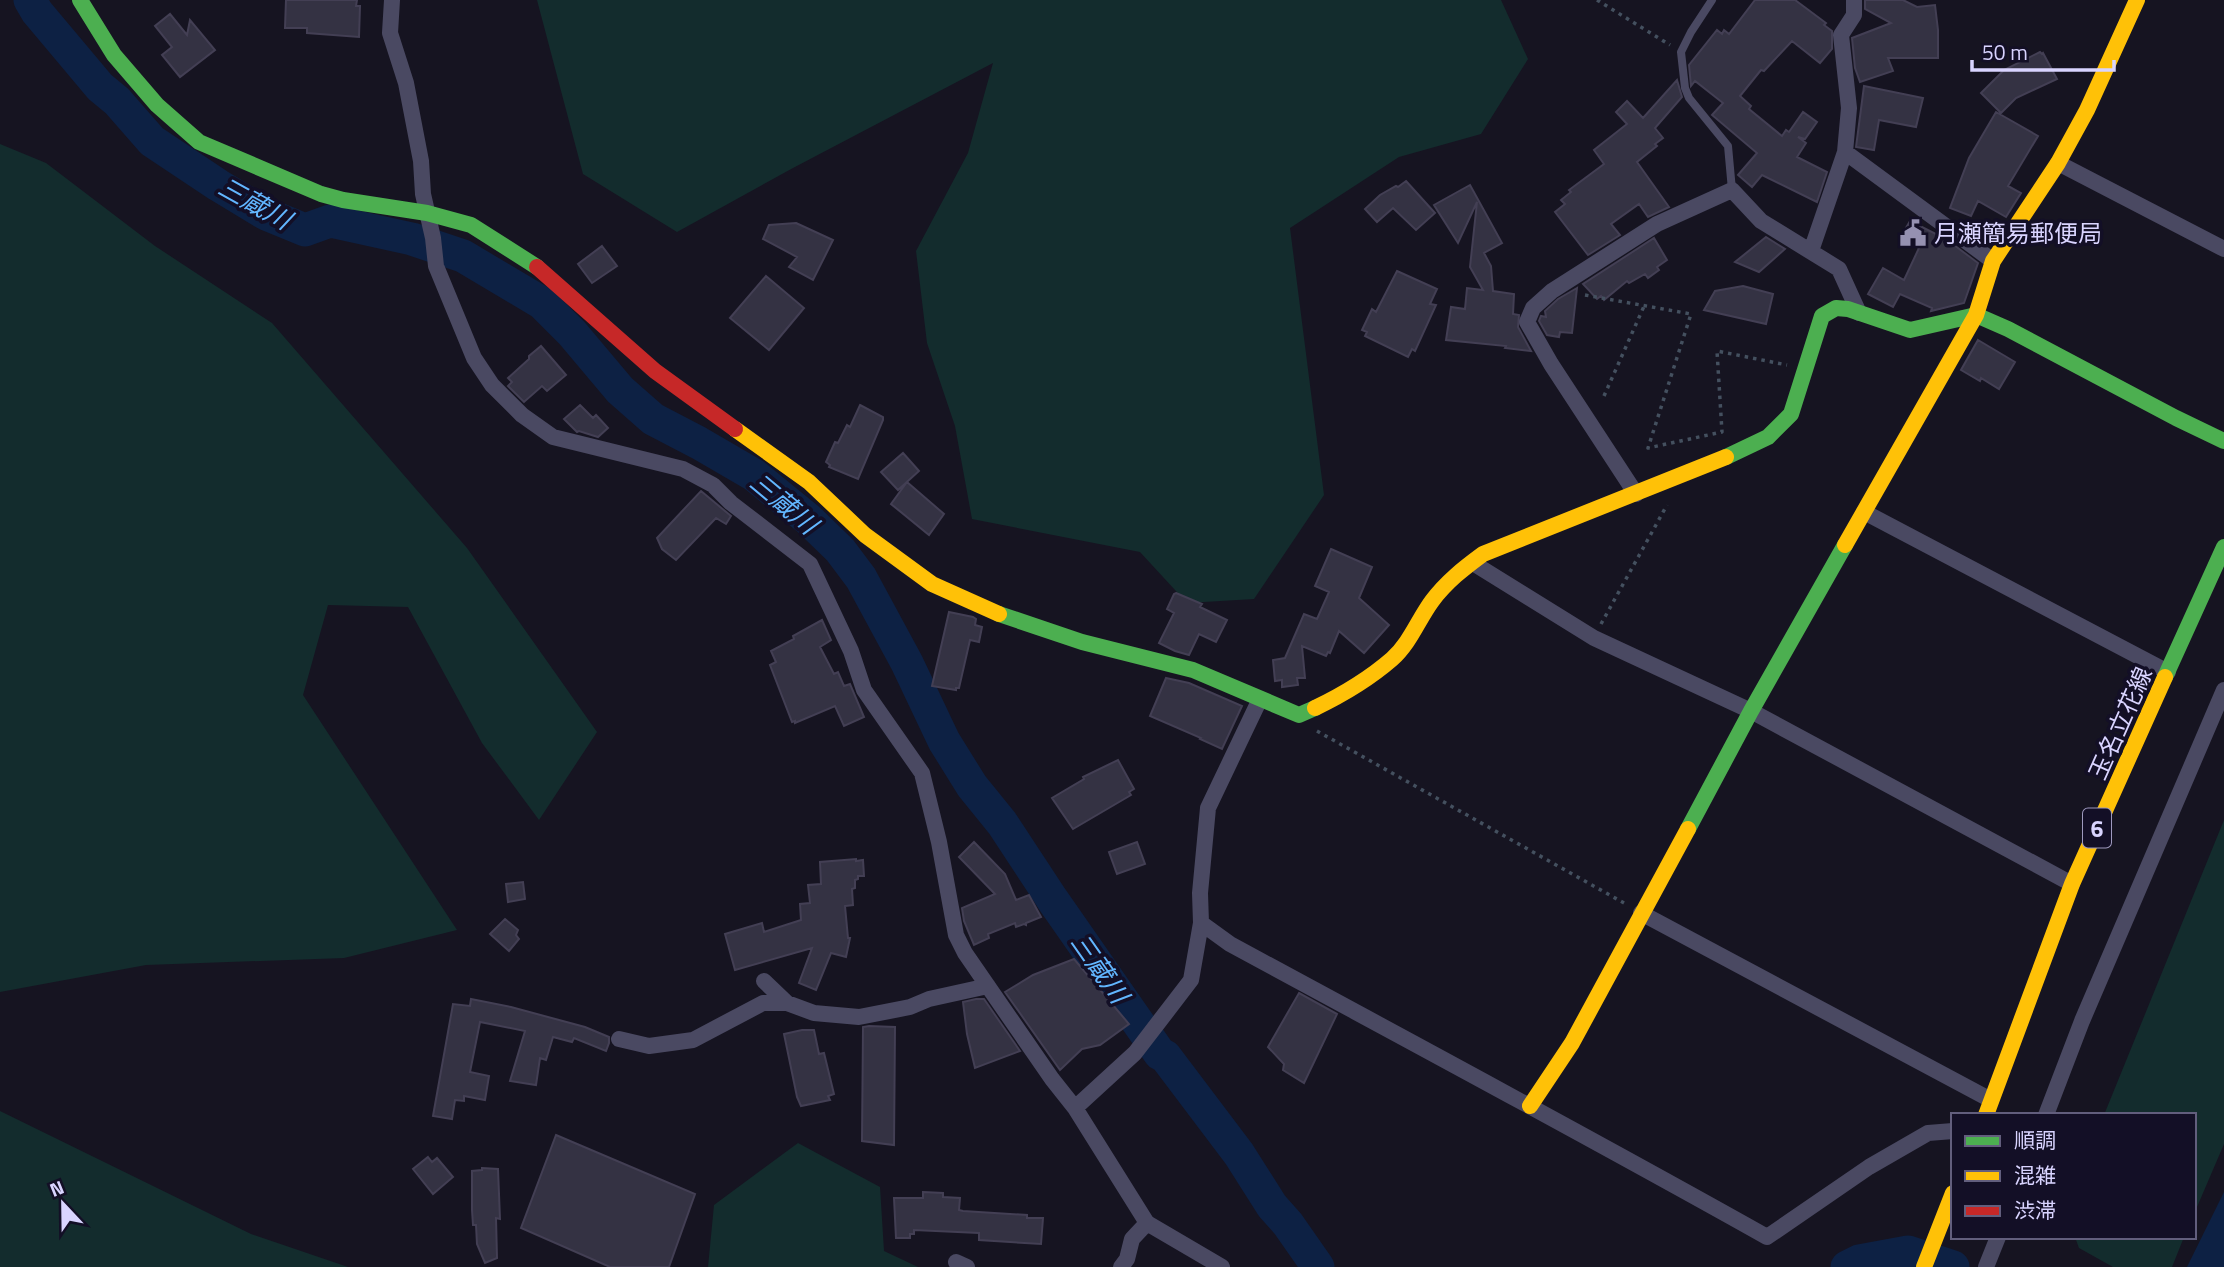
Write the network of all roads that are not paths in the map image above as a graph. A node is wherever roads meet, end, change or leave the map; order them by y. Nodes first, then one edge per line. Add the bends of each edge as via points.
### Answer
1 (80, 0) edge
2 (392, 0) edge
3 (1712, 0) edge
4 (1854, 0) edge
5 (2137, 0) edge
6 (1845, 152) junction
7 (2058, 163) junction
8 (1732, 190) junction
9 (427, 213) junction
10 (2224, 249) edge
11 (1811, 251) junction
12 (1993, 261) junction
13 (1859, 313) junction
14 (1976, 315) junction
15 (2224, 441) edge
16 (1636, 494) junction
17 (1864, 512) junction
18 (2224, 547) edge
19 (1473, 563) junction
20 (2168, 672) junction
21 (2224, 690) edge
22 (1260, 699) junction
23 (1751, 711) junction
24 (2072, 884) junction
25 (1642, 913) junction
26 (1201, 923) junction
27 (764, 981) dead end
28 (988, 986) junction
29 (787, 1003) junction
30 (619, 1039) dead end
31 (1530, 1106) junction
32 (1075, 1108) junction
33 (1989, 1108) edge
34 (2047, 1113) edge
35 (1951, 1131) edge
36 (1951, 1198) edge
37 (1147, 1223) junction
38 (1996, 1242) edge
39 (1121, 1267) edge
40 (1222, 1267) edge
41 (1924, 1267) edge
42 (1986, 1267) edge

1 - 9 street via 114,55 157,105 199,142 321,194
2 - 9 street via 390,33 406,83
3 - 8 lane via 1681,52 1689,98 1728,146
4 - 6 street via 1854,15 1841,35 1849,108
5 - 7 street
6 - 11 street
6 - 12 street
7 - 10 street
7 - 12 street
8 - 11 street via 1761,221
8 - 16 street via 1657,224 1552,291 1532,309 1527,322
9 - 22 street via 471,225 531,262 655,371 809,482 864,535 932,584 1016,621 1193,670
9 - 28 street via 436,266 474,358 492,385 522,415 553,437 683,468 713,485 810,564 864,690 922,773 956,935
11 - 13 street via 1839,270
12 - 14 street
13 - 14 street via 1910,330
13 - 16 street via 1836,308 1822,316 1791,414 1768,438
14 - 15 street
14 - 17 street
16 - 19 street via 1483,554
17 - 20 street
17 - 23 street
18 - 20 street, 玉名立花線 / 6
19 - 22 street via 1449,580 1393,658 1341,696 1299,715
19 - 23 street via 1594,638
20 - 24 street, 玉名立花線 / 6
21 - 34 street
22 - 26 street via 1208,808 1199,893
23 - 24 street
23 - 25 street
24 - 33 street, 玉名立花線 / 6
25 - 31 street via 1572,1044
25 - 33 street
26 - 31 street via 1230,944
26 - 32 street via 1191,980 1135,1053
27 - 29 street
28 - 29 street via 859,1017 814,1013
28 - 32 street
29 - 30 street via 763,1003 693,1040 649,1046
31 - 35 street via 1767,1237 1928,1133
32 - 37 street
36 - 41 street
37 - 39 street via 1132,1239
37 - 40 street
38 - 42 street

